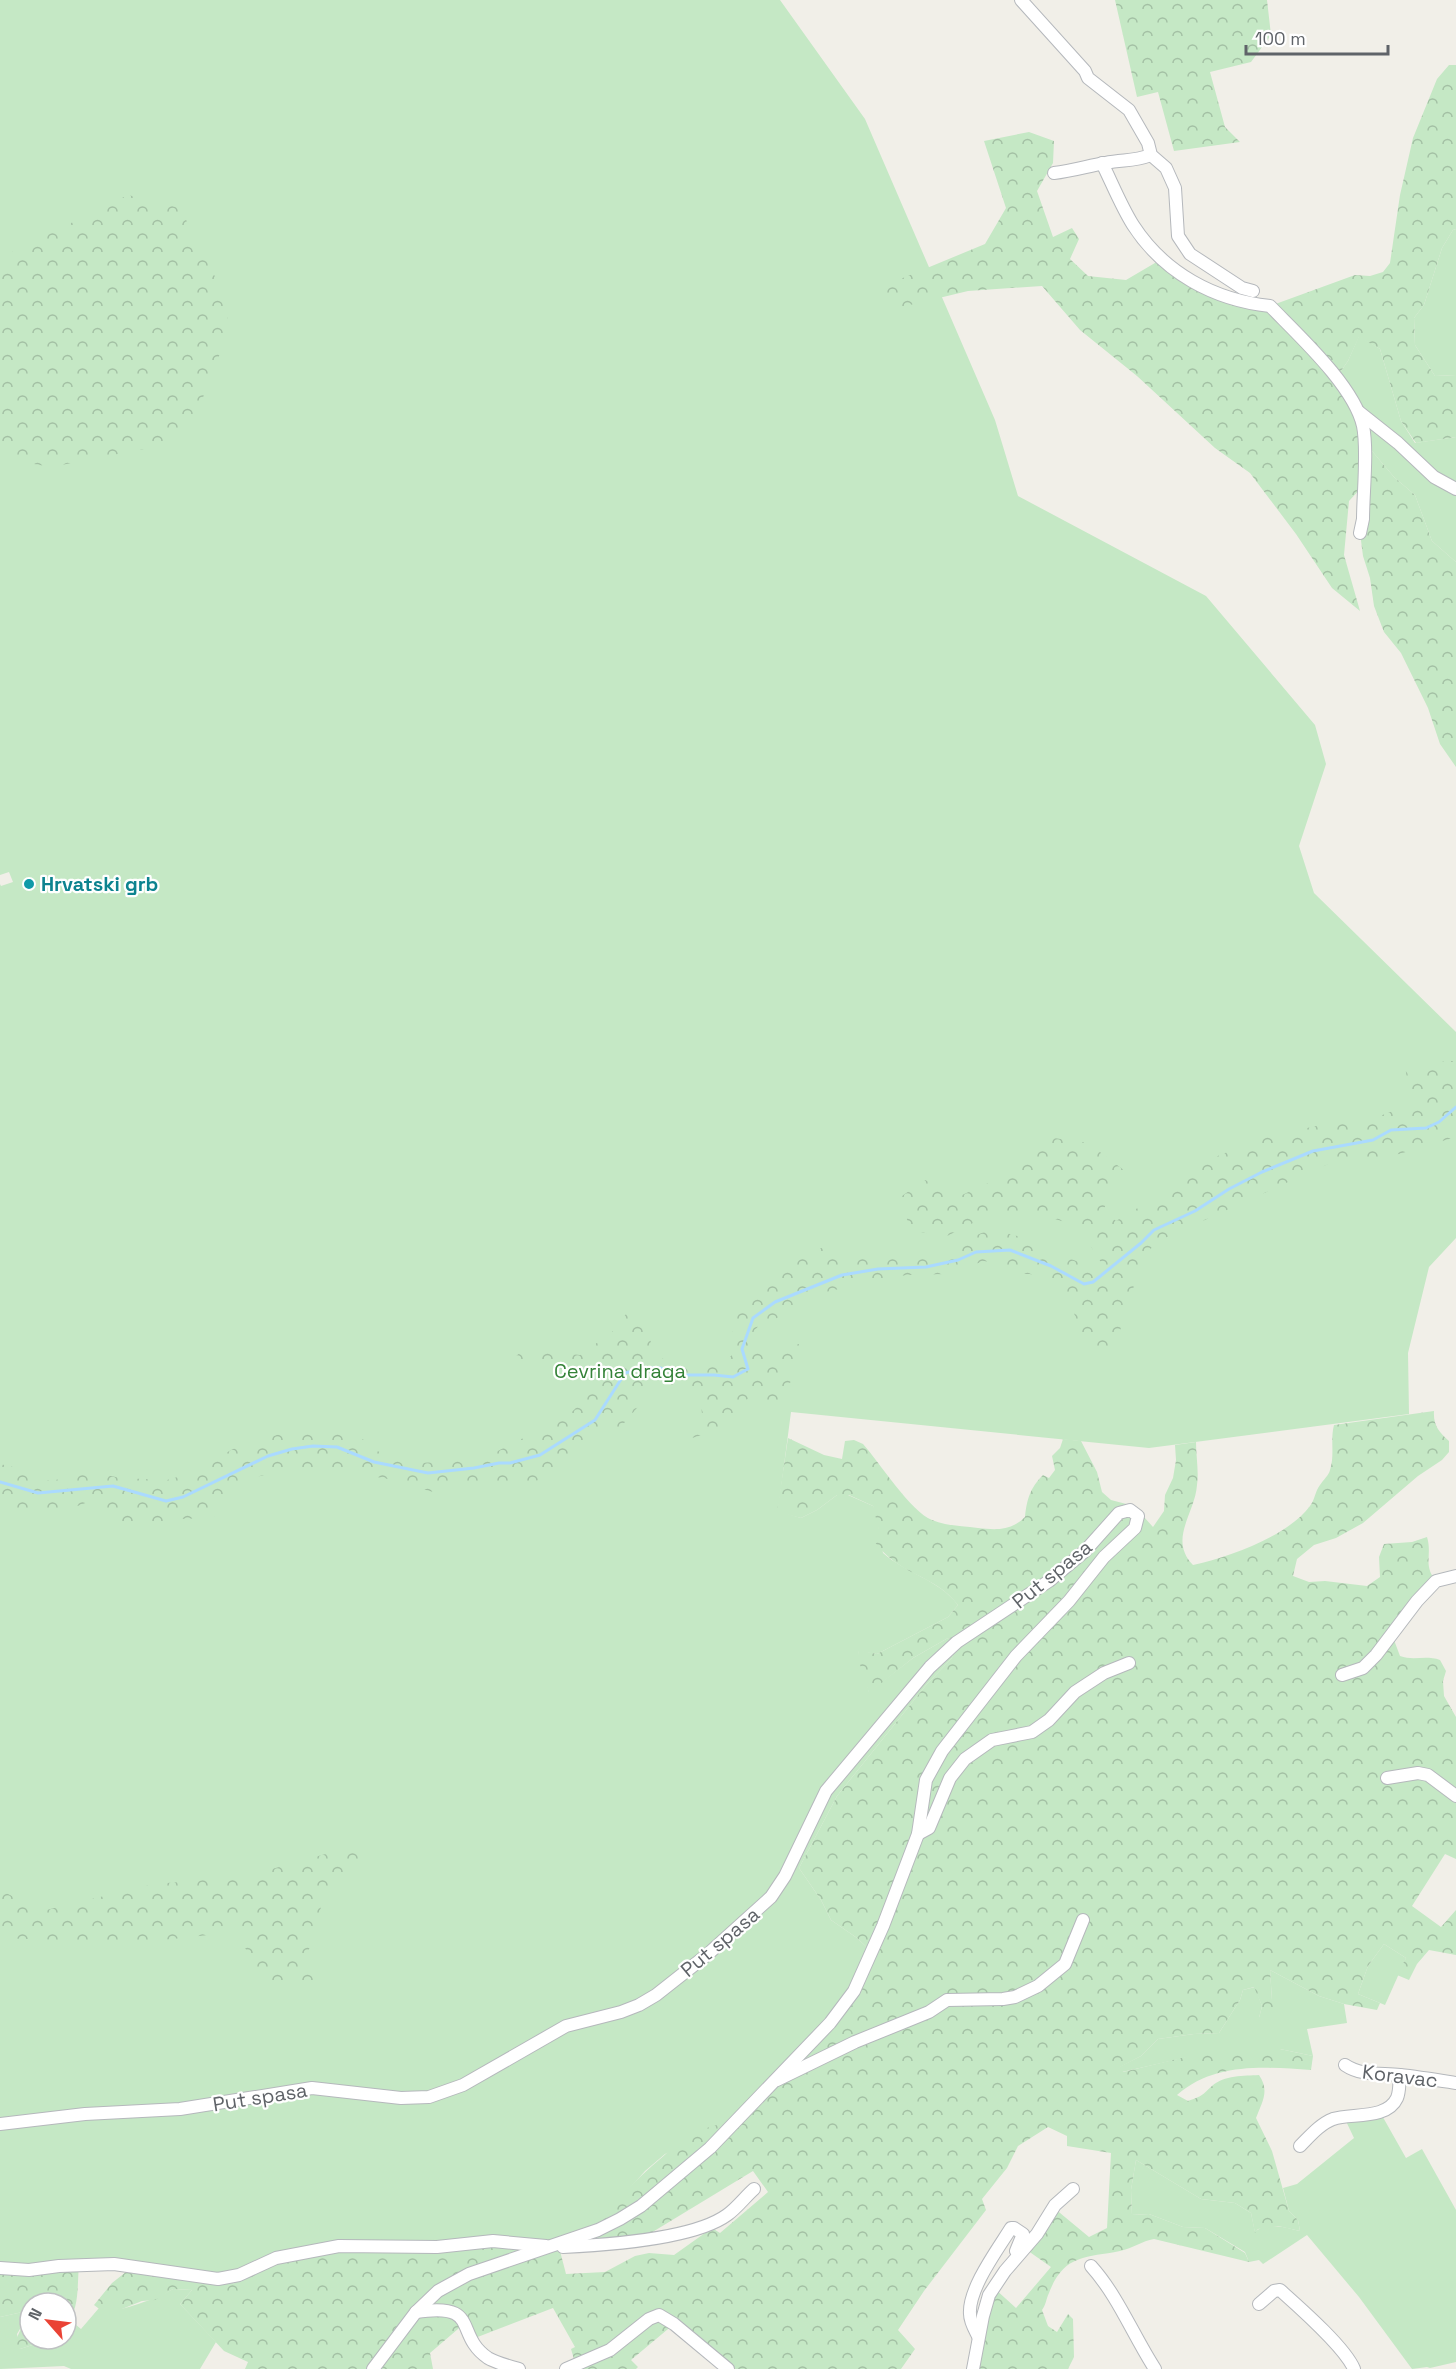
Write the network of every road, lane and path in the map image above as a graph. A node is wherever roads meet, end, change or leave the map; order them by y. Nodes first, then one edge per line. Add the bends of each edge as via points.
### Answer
1 (1022, 0) edge
2 (1151, 155) junction
3 (1102, 163) junction
4 (1054, 173) dead end
5 (1253, 291) dead end
6 (1359, 412) junction
7 (1456, 489) edge
8 (1360, 533) dead end
9 (1456, 1576) edge
10 (1129, 1664) dead end
11 (1342, 1675) dead end
12 (1387, 1778) dead end
13 (1456, 1796) edge
14 (918, 1834) junction
15 (1083, 1920) dead end
16 (1345, 2065) dead end
17 (1400, 2075) junction
18 (773, 2081) junction
19 (1456, 2083) edge
20 (0, 2124) edge
21 (1300, 2146) dead end
22 (754, 2188) dead end
23 (1073, 2189) dead end
24 (551, 2247) junction
25 (1091, 2265) dead end
26 (0, 2268) edge
27 (1005, 2271) junction
28 (1259, 2304) dead end
29 (416, 2312) junction
30 (978, 2338) junction
31 (373, 2369) edge
32 (519, 2369) edge
33 (566, 2369) edge
34 (729, 2369) edge
35 (973, 2369) edge
36 (1155, 2369) edge
37 (1354, 2369) edge

1 - 2 street via 1088,78 1129,110
2 - 3 street via 1135,161
2 - 5 street via 1166,168 1175,189 1178,236 1190,254
3 - 4 street
3 - 6 street via 1132,223 1160,260 1211,291 1245,303 1270,306 1336,378
6 - 7 street via 1434,477
6 - 8 street via 1364,429
9 - 11 street via 1434,1583 1370,1661 1363,1668
10 - 14 street via 1104,1673 1075,1692 1032,1732 992,1740 965,1759 950,1778 929,1828
12 - 13 street via 1428,1775
14 - 18 street, Put spasa via 854,1991 830,2023
14 - 20 street, Put spasa via 926,1780 942,1751 1016,1656 1069,1601 1104,1557 1136,1528 1138,1516 1133,1511 1119,1513 1085,1551 1057,1574 957,1642 930,1667 826,1791 771,1897 708,1954 639,2005 566,2026 463,2085 429,2097 401,2098 312,2088 180,2109
15 - 18 street via 1065,1964 1038,1986 1003,2000 947,2000 929,2012
16 - 17 street, Koravac via 1353,2070
17 - 19 street, Koravac
17 - 21 street via 1398,2095 1391,2105 1378,2112 1333,2119
18 - 24 street, Put spasa via 710,2148 641,2206 598,2230
22 - 24 street via 727,2215 700,2229 593,2245
23 - 27 street via 1055,2205 1037,2234
24 - 26 street via 493,2241 437,2247 339,2246 276,2258 239,2275 218,2279 114,2264 29,2270
24 - 29 street, Put spasa via 469,2274 438,2290
25 - 36 street
27 - 30 street via 989,2295
27 - 30 street via 1023,2238 1019,2229 1011,2229 971,2299 970,2314
28 - 37 street via 1280,2290 1351,2361
29 - 31 street, Put spasa
29 - 32 street via 454,2312 489,2359
30 - 35 street
33 - 34 street via 610,2350 659,2315

